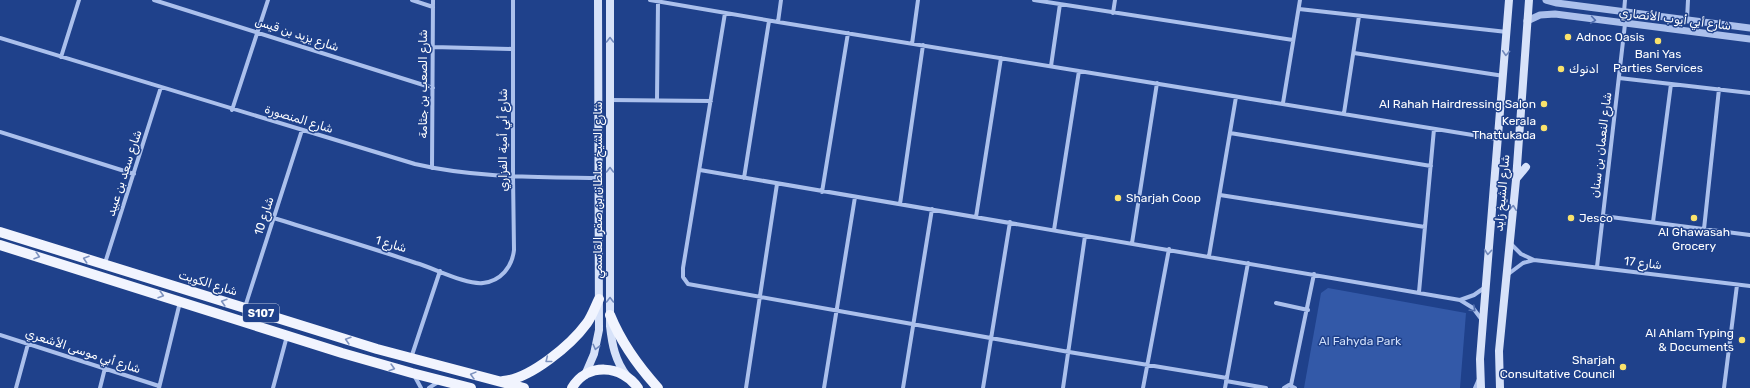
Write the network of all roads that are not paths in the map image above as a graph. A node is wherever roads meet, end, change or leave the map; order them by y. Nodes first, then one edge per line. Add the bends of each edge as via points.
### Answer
1 (79, 0) edge
2 (154, 0) edge
3 (268, 0) edge
4 (412, 0) edge
5 (433, 0) edge
6 (513, 0) edge
7 (598, 0) edge
8 (650, 0) edge
9 (683, 0) edge
10 (781, 0) edge
11 (918, 0) edge
12 (1034, 0) edge
13 (1115, 0) edge
14 (1300, 0) edge
15 (1509, 0) edge
16 (1529, 0) edge
17 (1546, 0) edge
18 (1625, 0) edge
19 (1688, 0) edge
20 (612, 1) edge
21 (658, 2) junction
22 (1060, 4) junction
23 (1574, 5) junction
24 (682, 6) junction
25 (433, 7) junction
26 (1299, 9) junction
27 (1624, 12) junction
28 (725, 13) junction
29 (1113, 13) junction
30 (1359, 16) junction
31 (1570, 16) junction
32 (769, 21) junction
33 (1527, 21) junction
34 (1687, 21) junction
35 (778, 22) junction
36 (1625, 24) junction
37 (1750, 28) edge
38 (258, 32) junction
39 (1507, 32) junction
40 (848, 34) junction
41 (0, 38) edge
42 (1750, 39) edge
43 (1293, 40) junction
44 (912, 44) junction
45 (923, 46) junction
46 (433, 47) junction
47 (513, 49) junction
48 (1354, 53) junction
49 (61, 57) junction
50 (1001, 58) junction
51 (1051, 66) junction
52 (1079, 71) junction
53 (1504, 76) junction
54 (1619, 78) junction
55 (1157, 84) junction
56 (1671, 84) junction
57 (161, 87) junction
58 (433, 88) junction
59 (1719, 89) junction
60 (1750, 93) edge
61 (1236, 97) junction
62 (610, 100) junction
63 (657, 100) junction
64 (711, 100) junction
65 (1283, 103) junction
66 (232, 110) junction
67 (1344, 113) junction
68 (1434, 129) junction
69 (302, 130) junction
70 (0, 132) edge
71 (1230, 134) junction
72 (1497, 139) junction
73 (1431, 166) junction
74 (1526, 167) dead end
75 (432, 168) junction
76 (700, 170) junction
77 (134, 174) junction
78 (513, 176) junction
79 (599, 178) junction
80 (744, 178) junction
81 (1516, 180) junction
82 (777, 184) junction
83 (822, 192) junction
84 (1220, 195) junction
85 (855, 197) junction
86 (900, 204) junction
87 (932, 209) junction
88 (1603, 216) junction
89 (976, 217) junction
90 (274, 218) junction
91 (1010, 222) junction
92 (1653, 222) junction
93 (1426, 227) junction
94 (1704, 229) junction
95 (1054, 230) junction
96 (0, 232) edge
97 (1750, 235) edge
98 (1085, 236) junction
99 (1132, 243) junction
100 (1510, 243) junction
101 (0, 245) edge
102 (1169, 249) junction
103 (1209, 256) junction
104 (1534, 260) junction
105 (1248, 263) junction
106 (105, 265) junction
107 (1597, 267) junction
108 (440, 271) junction
109 (1314, 274) junction
110 (1507, 275) junction
111 (501, 276) joint
112 (1750, 281) edge
113 (1737, 285) junction
114 (1750, 286) edge
115 (1485, 287) junction
116 (1419, 292) junction
117 (760, 298) junction
118 (599, 299) junction
119 (1460, 300) junction
120 (180, 301) junction
121 (1276, 303) dead end
122 (245, 308) junction
123 (1308, 310) junction
124 (836, 311) junction
125 (610, 315) junction
126 (1483, 321) junction
127 (914, 325) junction
128 (287, 334) junction
129 (0, 335) edge
130 (991, 338) junction
131 (28, 344) junction
132 (377, 349) junction
133 (1069, 352) junction
134 (342, 353) junction
135 (411, 358) junction
136 (1147, 365) junction
137 (105, 368) junction
138 (412, 373) junction
139 (585, 375) junction
140 (628, 376) junction
141 (1480, 377) junction
142 (1227, 379) junction
143 (442, 381) junction
144 (497, 382) junction
145 (573, 386) edge
146 (159, 387) edge
147 (1293, 387) edge
148 (16, 388) edge
149 (100, 388) edge
150 (273, 388) edge
151 (421, 388) edge
152 (429, 388) edge
153 (471, 388) edge
154 (524, 388) edge
155 (564, 388) edge
156 (638, 388) edge
157 (658, 388) edge
158 (746, 388) edge
159 (824, 388) edge
160 (903, 388) edge
161 (983, 388) edge
162 (1063, 388) edge
163 (1143, 388) edge
164 (1225, 388) edge
165 (1266, 388) edge
166 (1284, 388) edge
167 (1474, 388) edge
168 (1481, 388) edge
169 (1500, 388) edge
170 (1724, 388) edge

1 - 49 street
2 - 38 street, شارع يزيد بن قيس
3 - 38 street
4 - 25 street
5 - 25 street, شارع الصعب بن جثامة
6 - 47 street, شارع أبي أمية الفزاري
7 - 79 main road, شارع الشيخ سلطان بن صقر القاسمي
8 - 21 street
9 - 24 street
10 - 35 street
11 - 44 street
12 - 22 street
13 - 29 street
14 - 26 street
15 - 39 main road, شارع الشيخ زايد
16 - 33 main road, شارع الشيخ زايد
17 - 23 street, شارع أبي أيوب الأنصاري
18 - 27 street
19 - 34 street
62 -> 20 main road, شارع الشيخ سلطان بن صقر القاسمي
21 - 24 street
21 - 63 street
22 - 29 street
22 - 51 street
23 - 27 street, شارع أبي أيوب الأنصاري
23 - 31 street via 1570,10
24 - 28 street
25 - 46 street, شارع الصعب بن جثامة
26 - 30 street
26 - 43 street
27 - 34 street, شارع أبي أيوب الأنصاري
28 - 32 street
28 - 64 street
29 - 43 street
30 - 39 street
30 - 48 street
31 - 33 street, شارع أبي أيوب الأنصاري via 1548,14
31 -> 36 street, شارع أبي أيوب الأنصاري
32 - 35 street
32 - 80 street
33 - 81 main road, شارع الشيخ زايد
34 - 37 street, شارع أبي أيوب الأنصاري
35 - 40 street
36 - 42 street, شارع أبي أيوب الأنصاري
36 - 54 street, شارع النعمان بن سنان
38 - 58 street, شارع يزيد بن قيس
38 - 66 street
39 -> 53 main road, شارع الشيخ زايد
40 - 44 street
40 - 83 street
41 - 49 street, شارع المنصورة
43 - 65 street
44 - 45 street
45 - 50 street
45 - 86 street
46 - 47 street
46 - 58 street, شارع الصعب بن جثامة
47 - 78 street, شارع أبي أمية الفزاري
48 - 53 street
48 - 67 street
49 - 57 street, شارع المنصورة
50 - 51 street
50 - 89 street
51 - 52 street
52 - 55 street
52 - 95 street
53 - 72 main road, شارع الشيخ زايد
54 - 56 street
54 - 88 street, شارع النعمان بن سنان
55 - 61 street
55 - 99 street
56 - 59 street
56 - 92 street
57 - 66 street, شارع المنصورة
57 - 77 street, شارع سعد بن عبيد
58 - 75 street, شارع الصعب بن جثامة
59 - 60 street
59 - 94 street
61 - 65 street
61 - 71 street
62 - 63 street
125 -> 62 main road, شارع الشيخ سلطان بن صقر القاسمي
63 - 64 street
64 - 76 street
65 - 67 street
66 - 69 street, شارع المنصورة
67 - 68 street
68 - 72 street
68 - 73 street
69 - 75 street, شارع المنصورة
69 - 90 street, شارع 10
70 - 77 street
71 - 73 street
71 - 84 street
72 -> 115 main road, شارع الشيخ زايد
73 - 93 street
74 - 81 main road
75 - 78 street, شارع المنصورة
76 - 80 street
76 - 117 street via 684,268 685,281 693,285
77 - 106 street, شارع سعد بن عبيد
78 - 79 street, شارع المنصورة
78 - 111 street, شارع أبي أمية الفزاري via 514,250 509,267
79 - 118 main road, شارع الشيخ سلطان بن صقر القاسمي
80 - 82 street
100 -> 81 main road, شارع الشيخ زايد
82 - 83 street
82 - 117 street
83 - 85 street
84 - 93 street
84 - 103 street
85 - 86 street
85 - 124 street
86 - 87 street
87 - 89 street
87 - 127 street
88 - 92 street
88 - 107 street, شارع النعمان بن سنان
89 - 91 street
90 - 108 street, شارع 1
90 - 122 street, شارع 10
91 - 95 street
91 - 130 street
92 - 94 street
93 - 116 street
94 - 97 street
95 - 98 street
106 -> 96 main road, شارع الكويت / S107
98 - 99 street
98 - 133 street
99 - 102 street
100 - 104 street, شارع 17 via 1521,254
100 - 110 main road, شارع الشيخ زايد
101 -> 120 main road, S107
102 - 103 street
102 - 136 street
103 - 105 street
104 - 107 street, شارع 17
104 - 110 street, شارع 17 via 1518,266
105 - 109 street
105 - 142 street
122 -> 106 main road, شارع الكويت / S107
107 - 113 street, شارع 17
108 - 111 street, شارع 1 via 479,283
108 - 135 street
109 - 116 street
109 - 123 street
110 - 169 main road, شارع الشيخ زايد via 1499,350
112 - 114 street
113 - 114 street, شارع 17
113 - 170 street
115 - 119 street via 1474,295
115 - 126 main road, شارع الشيخ زايد
116 - 119 street
117 - 124 street
117 - 158 street
118 -> 139 main road, شارع الشيخ سلطان بن صقر القاسمي via 597,342
118 -> 144 main road via 587,322 570,342 526,375
119 -> 126 street via 1473,308
120 - 128 main road, S107
120 - 146 street
121 - 123 street
132 -> 122 main road, شارع الكويت / S107
123 - 147 street
124 - 127 street
124 - 159 street
125 - 140 main road, شارع الشيخ سلطان بن صقر القاسمي via 615,354 620,367
125 - 157 main road via 626,348
126 - 141 main road, شارع الشيخ زايد
127 - 130 street
127 - 160 street
128 - 134 main road, S107
128 - 150 street
129 - 131 street, شارع أبي موسى الأشعري
130 - 133 street
130 - 161 street
131 - 137 street, شارع أبي موسى الأشعري
131 - 148 street
132 - 134 main road via 381,354 378,357 354,351
132 - 135 main road, شارع الكويت / S107
133 - 136 street
133 - 162 street
134 -> 138 main road, S107
144 -> 135 main road, شارع الكويت / S107
136 - 142 street
136 - 163 street
137 - 146 street, شارع أبي موسى الأشعري
137 - 149 street
138 - 143 main road, S107
138 - 151 street
139 - 140 main road via 595,370 606,369
139 - 145 main road
140 - 156 main road
141 - 167 street
141 - 168 main road, شارع الشيخ زايد
142 - 164 street
142 - 165 street
143 - 152 street
143 - 153 main road, S107
144 - 154 main road, شارع الكويت / S107
145 - 155 main road
147 - 166 street

